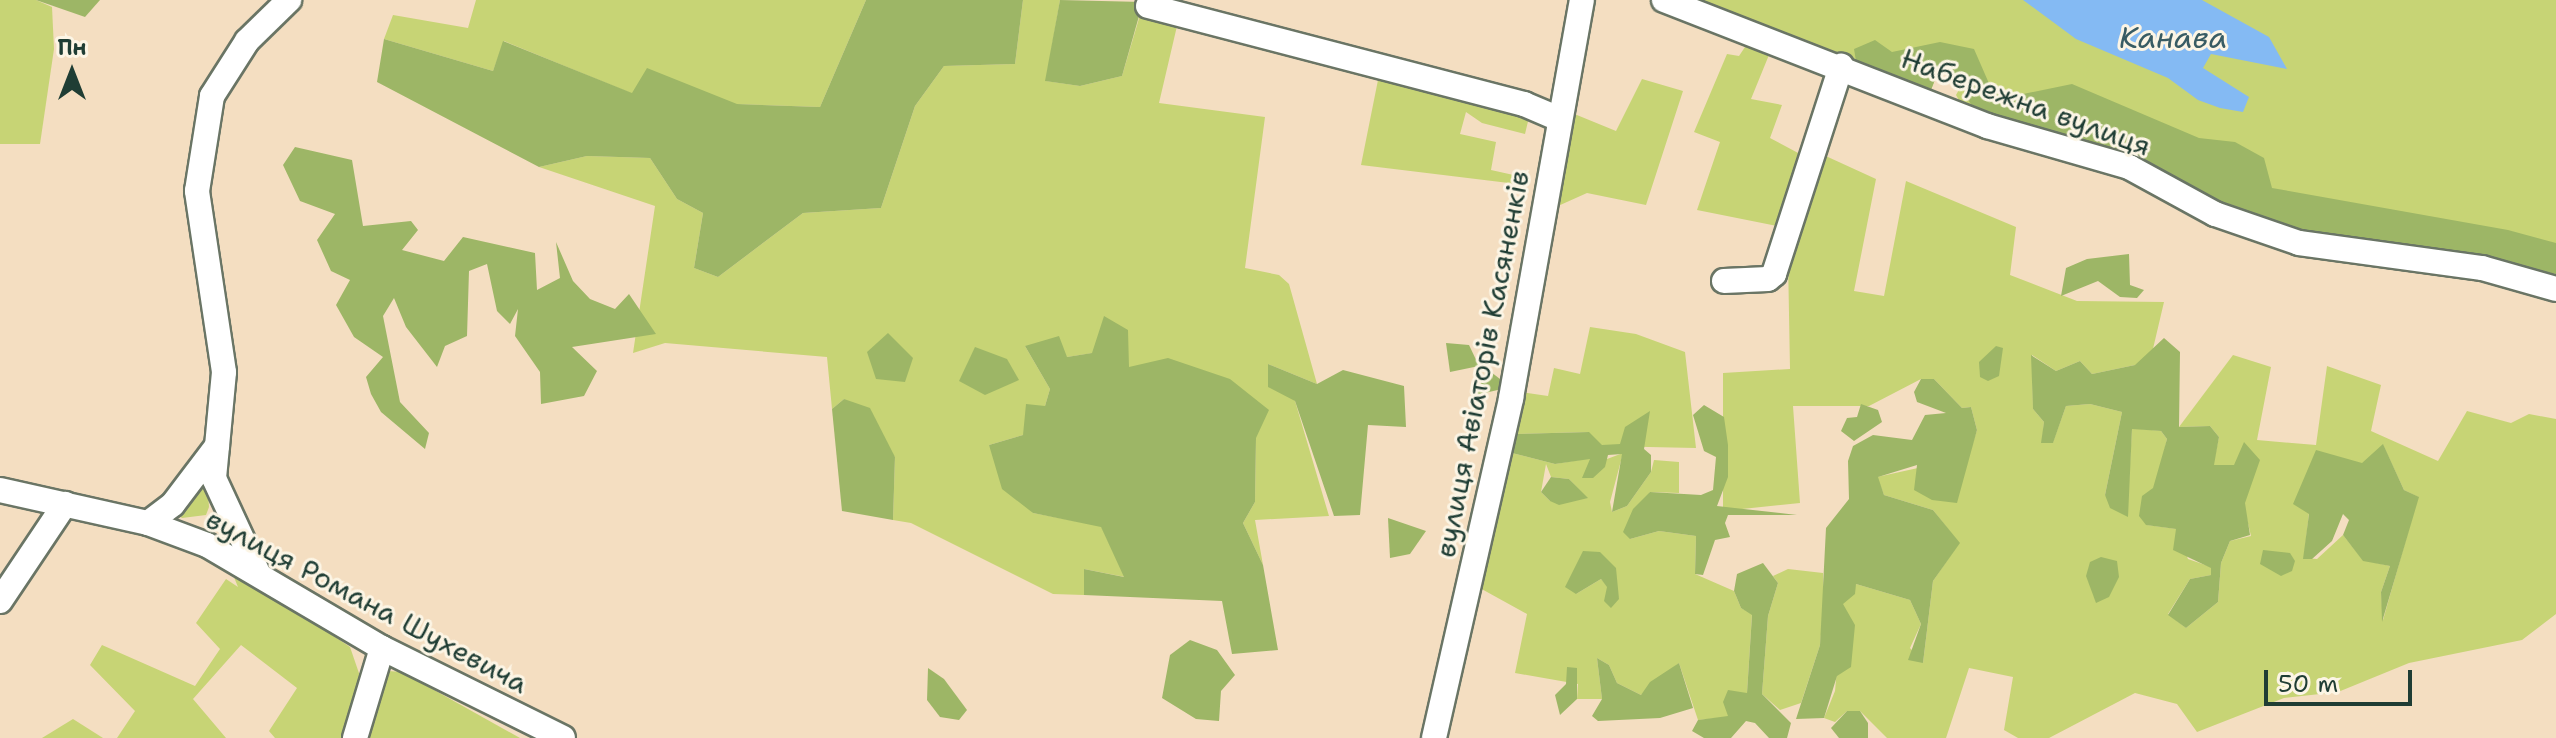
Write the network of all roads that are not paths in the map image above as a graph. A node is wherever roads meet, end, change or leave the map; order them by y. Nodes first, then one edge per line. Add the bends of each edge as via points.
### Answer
1 (289, 0) edge
2 (1582, 0) edge
3 (1664, 0) edge
4 (1148, 6) dead end
5 (1841, 66) junction
6 (1559, 119) junction
7 (1724, 281) dead end
8 (2556, 289) edge
9 (217, 446) junction
10 (0, 490) edge
11 (65, 504) junction
12 (148, 523) junction
13 (258, 573) junction
14 (0, 601) edge
15 (382, 648) junction
16 (355, 738) edge
17 (563, 738) edge
18 (1434, 738) edge

1 - 9 street via 247,41 212,96 203,131 200,226 224,372
2 - 6 street, вулиця Авіаторів Касяненків
3 - 5 street, Набережна вулиця
4 - 6 street via 1524,104
5 - 7 street via 1774,274 1768,279
5 - 8 street, Набережна вулиця via 1987,126 2129,167 2215,214 2299,243 2482,268
6 - 18 street, вулиця Авіаторів Касяненків via 1511,398
9 - 12 street via 173,504
9 - 13 street via 217,488
10 - 11 street, вулиця Романа Шухевича
11 - 12 street, вулиця Романа Шухевича
11 - 14 street
12 - 13 street, вулиця Романа Шухевича via 207,545
13 - 15 street, вулиця Романа Шухевича
15 - 16 street
15 - 17 street, вулиця Романа Шухевича

